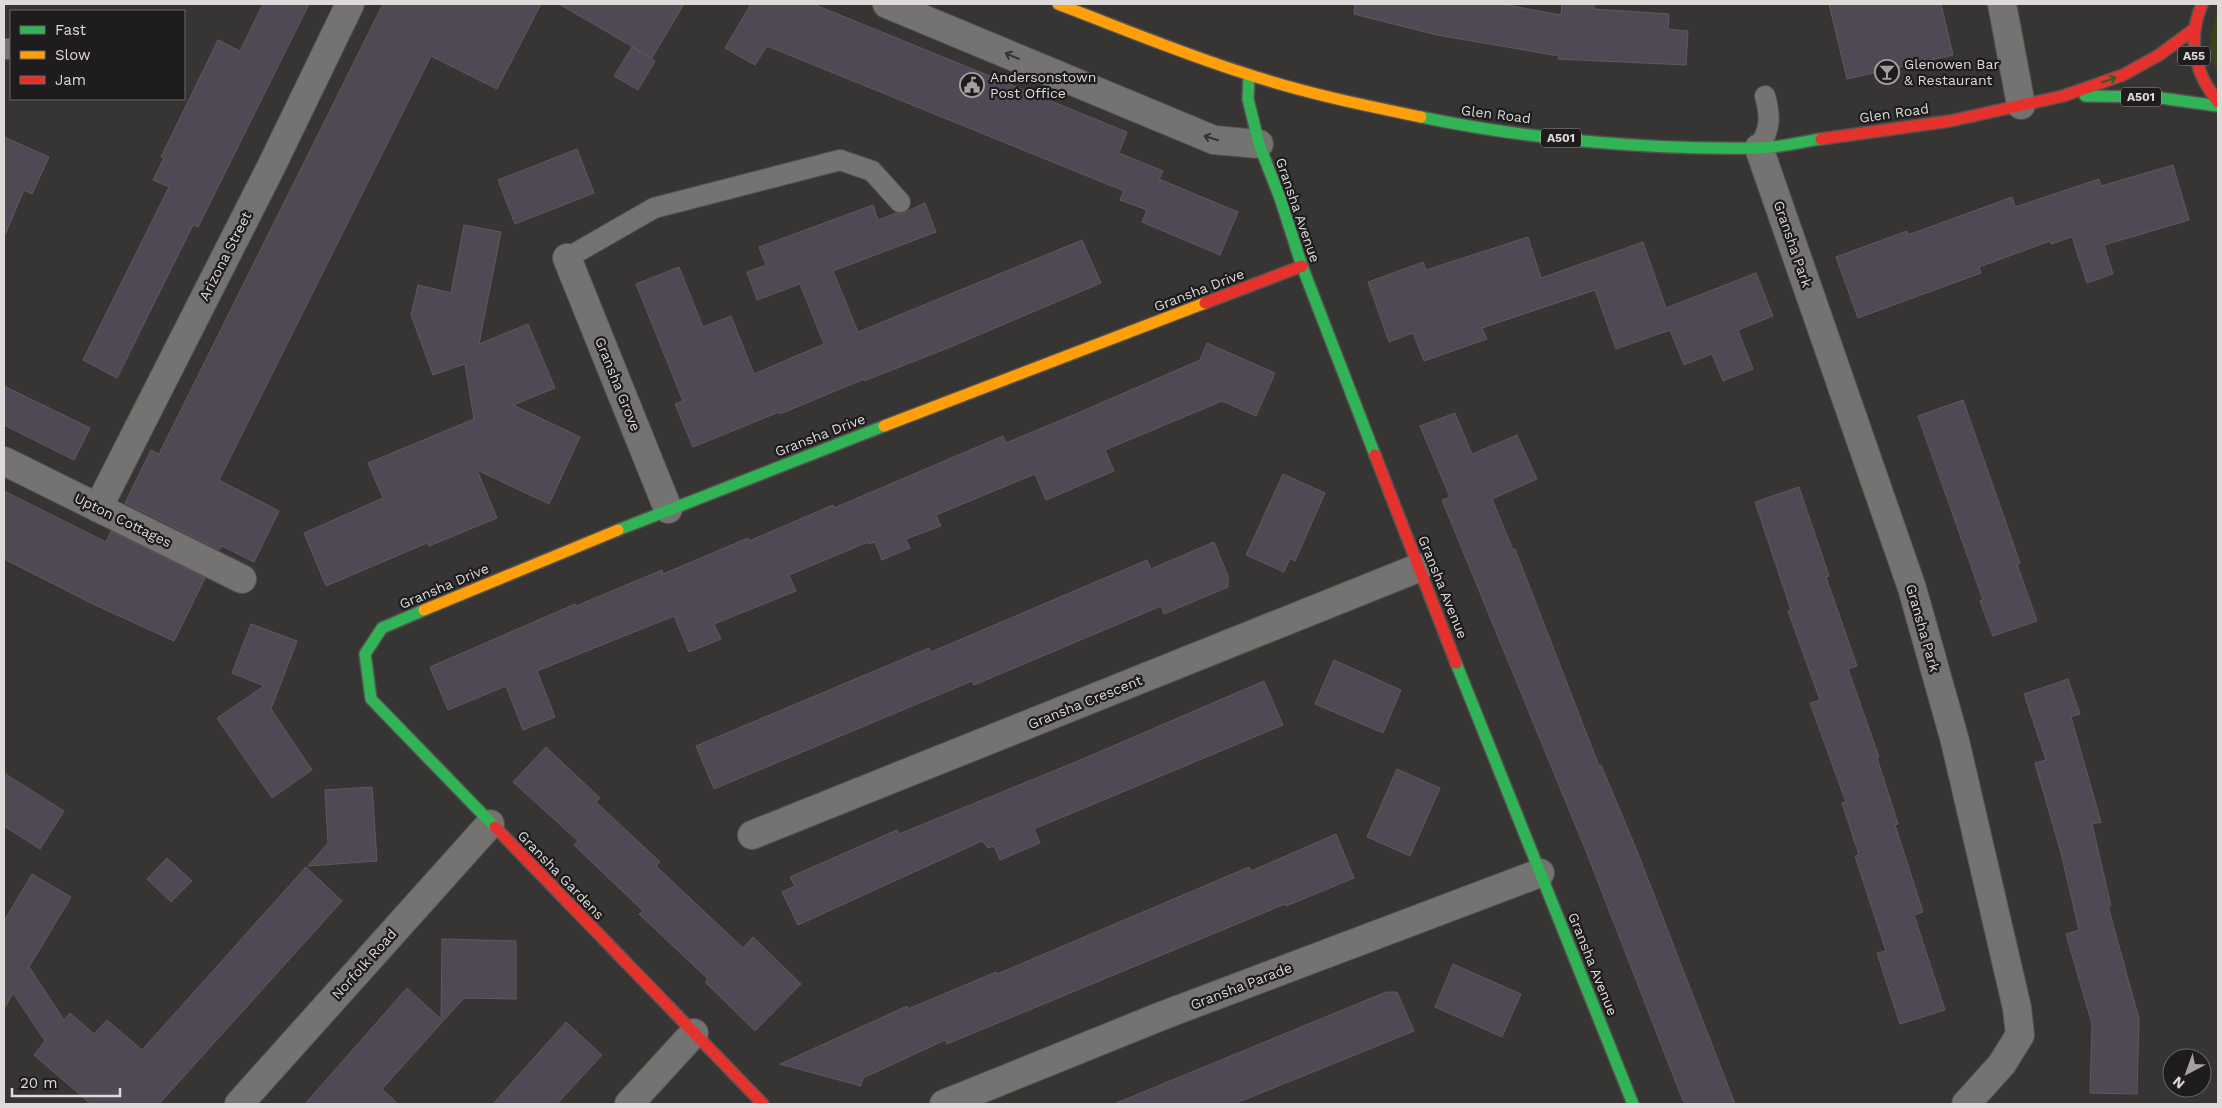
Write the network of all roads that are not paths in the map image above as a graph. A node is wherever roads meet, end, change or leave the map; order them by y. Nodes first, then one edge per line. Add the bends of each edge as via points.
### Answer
1 (350, 4) edge
2 (887, 4) edge
3 (1058, 4) edge
4 (2002, 4) edge
5 (2202, 4) edge
6 (2193, 30) junction
7 (1250, 75) junction
8 (1766, 96) dead end
9 (2063, 96) junction
10 (2218, 104) edge
11 (2020, 105) junction
12 (1259, 144) junction
13 (1759, 148) junction
14 (900, 202) dead end
15 (567, 258) joint
16 (1302, 266) junction
17 (4, 461) edge
18 (98, 508) junction
19 (668, 509) junction
20 (1418, 568) junction
21 (242, 579) dead end
22 (365, 654) joint
23 (490, 824) junction
24 (752, 835) dead end
25 (1540, 872) junction
26 (694, 1033) junction
27 (239, 1104) edge
28 (629, 1104) edge
29 (763, 1104) edge
30 (944, 1104) edge
31 (1633, 1104) edge
32 (1966, 1104) edge

1 - 18 street, Arizona Street
12 -> 2 street via 1214,140
3 - 7 main road, Glen Road / A501
4 - 11 street
5 - 6 main road, A55
9 -> 6 main road, Glen Road / A501 via 2123,75
6 - 10 main road, A55 via 2198,72
7 - 12 main road, Gransha Avenue via 1248,98
7 - 13 main road, Glen Road / A501 via 1344,101 1449,123 1594,142
8 - 13 lane via 1770,121
9 - 10 main road, Glen Road / A501 via 2154,97
9 - 11 main road, Glen Road / A501
11 - 13 main road, Glen Road / A501 via 1950,121
12 - 16 main road, Gransha Avenue
13 - 32 street, Gransha Park via 1912,588 1955,740 2017,1008 2020,1035 2002,1064
14 - 15 lane via 872,171 840,160 654,208
15 - 19 street, Gransha Grove
16 - 19 main road, Gransha Drive
16 - 20 main road, Gransha Avenue
17 - 18 street, Upton Cottages
18 - 21 street, Upton Cottages
19 - 22 main road, Gransha Drive via 382,628
20 - 24 street, Gransha Crescent
20 - 25 main road, Gransha Avenue
22 - 23 main road, Gransha Gardens via 370,699
23 - 26 main road, Gransha Gardens
23 - 27 street, Norfolk Road
25 - 30 street, Gransha Parade via 1164,1015
25 - 31 main road, Gransha Avenue
26 - 28 street
26 - 29 main road, Gransha Gardens

